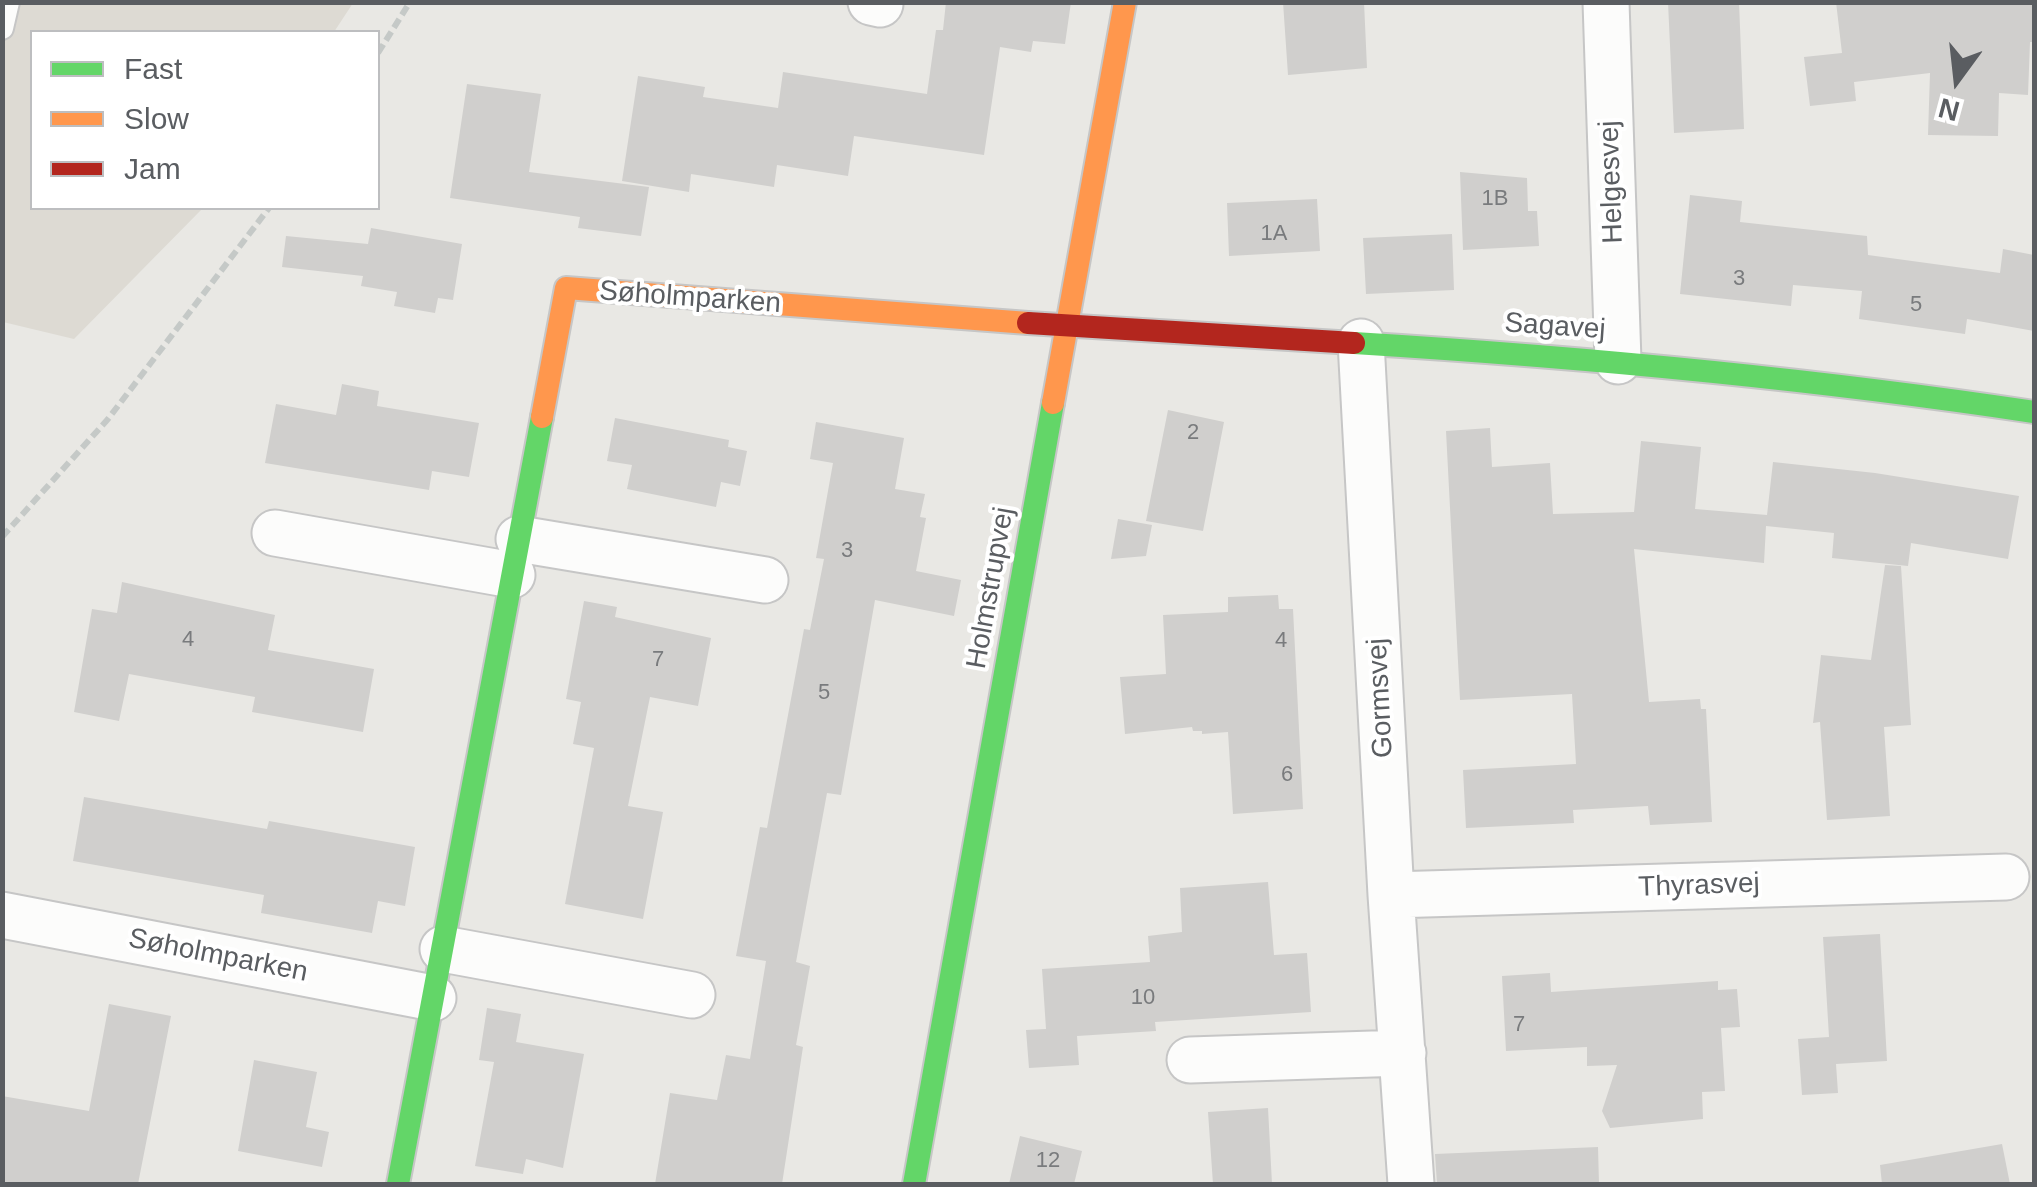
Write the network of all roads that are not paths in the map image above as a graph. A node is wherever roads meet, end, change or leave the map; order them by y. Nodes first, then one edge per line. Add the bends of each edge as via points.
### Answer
1 (8, 2) edge
2 (872, 2) edge
3 (1125, 2) edge
4 (1606, 2) edge
5 (880, 4) edge
6 (2, 28) edge
7 (1068, 326) junction
8 (1361, 342) junction
9 (1618, 361) junction
10 (2034, 412) edge
11 (275, 533) dead end
12 (516, 557) junction
13 (765, 580) dead end
14 (2006, 876) dead end
15 (1392, 896) junction
16 (2, 915) edge
17 (443, 948) junction
18 (692, 995) dead end
19 (434, 998) junction
20 (1403, 1053) junction
21 (1190, 1060) dead end
22 (398, 1184) edge
23 (914, 1184) edge
24 (1411, 1184) edge

1 - 6 lane
2 - 5 street
3 - 7 street, Holmstrupvej
4 - 9 street, Helgesvej
7 - 8 street, Sagavej
7 - 12 street, Søholmparken via 566,288
7 - 23 street, Holmstrupvej
8 - 9 street, Sagavej
8 - 15 street, Gormsvej
9 - 10 street, Sagavej via 1897,389
11 - 12 street
12 - 13 street
12 - 17 street, Søholmparken
14 - 15 street, Thyrasvej
15 - 20 street, Gormsvej
16 - 19 street, Søholmparken
17 - 18 street
17 - 19 street, Søholmparken
19 - 22 street, Søholmparken
20 - 21 street
20 - 24 street, Gormsvej

